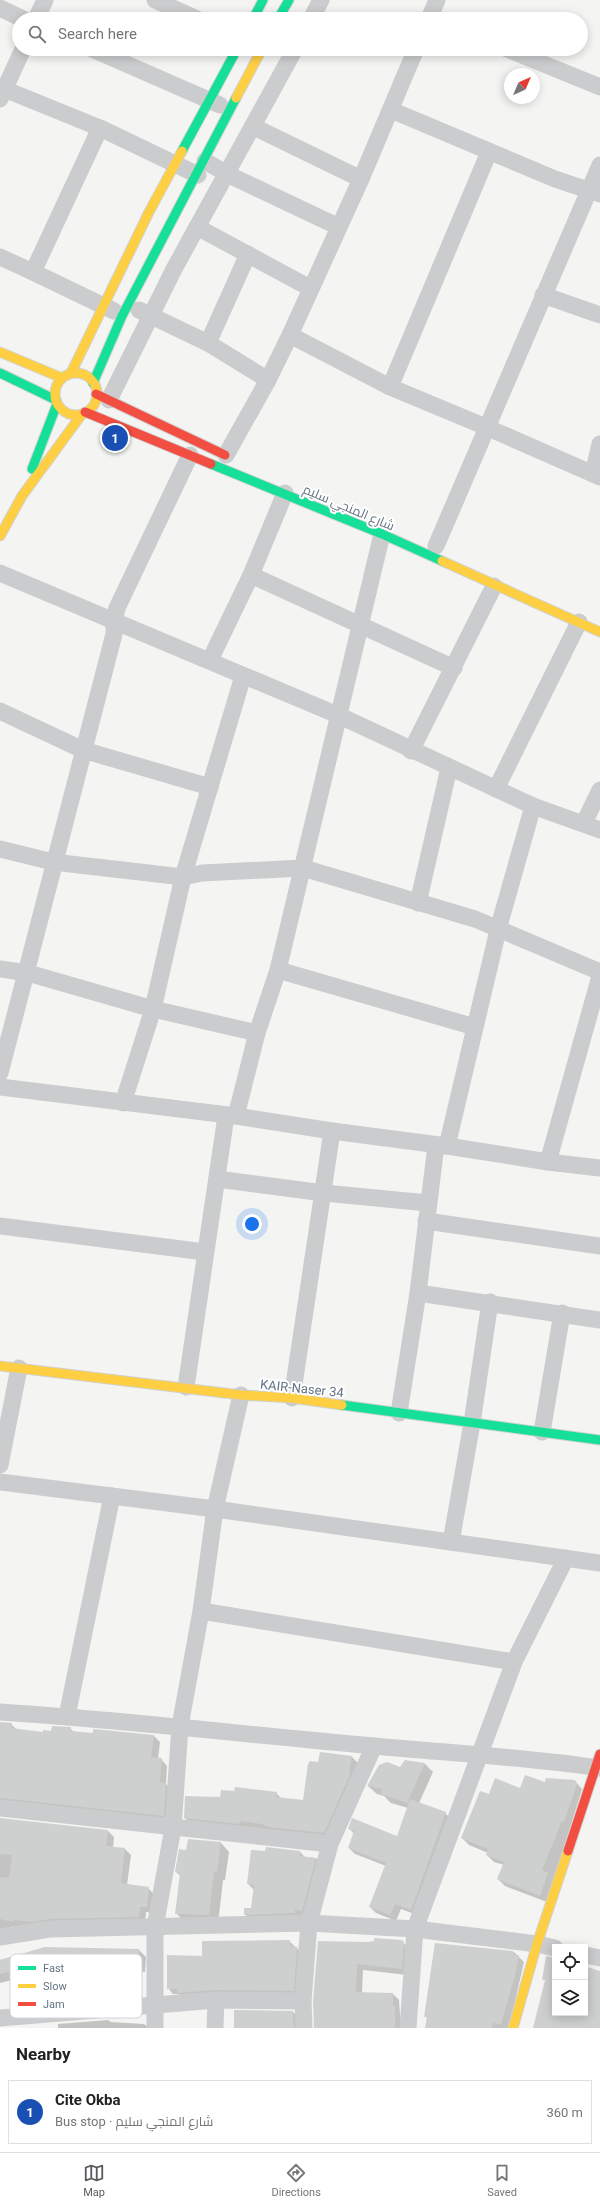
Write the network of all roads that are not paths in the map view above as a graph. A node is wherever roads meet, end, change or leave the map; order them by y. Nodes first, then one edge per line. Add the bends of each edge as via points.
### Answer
1 (46, 0) edge
2 (155, 0) edge
3 (264, 0) edge
4 (289, 0) edge
5 (321, 0) edge
6 (437, 0) edge
7 (178, 5) edge
8 (0, 8) edge
9 (40, 12) edge
10 (187, 12) edge
11 (257, 12) edge
12 (282, 12) edge
13 (315, 12) edge
14 (433, 12) edge
15 (12, 14) edge
16 (20, 56) edge
17 (108, 56) edge
18 (233, 56) edge
19 (258, 56) edge
20 (291, 56) edge
21 (413, 56) edge
22 (524, 56) edge
23 (600, 87) edge
24 (2, 94) edge
25 (211, 100) junction
26 (230, 110) junction
27 (391, 110) junction
28 (254, 127) junction
29 (100, 128) junction
30 (488, 152) junction
31 (176, 163) junction
32 (600, 165) edge
33 (201, 168) junction
34 (227, 174) junction
35 (361, 179) junction
36 (594, 192) edge
37 (197, 227) junction
38 (339, 227) junction
39 (248, 254) junction
40 (0, 257) edge
41 (33, 272) junction
42 (310, 288) junction
43 (543, 294) junction
44 (104, 306) junction
45 (125, 310) junction
46 (150, 314) junction
47 (600, 315) edge
48 (290, 335) junction
49 (208, 343) junction
50 (0, 352) edge
51 (0, 373) edge
52 (71, 373) junction
53 (62, 378) junction
54 (268, 380) junction
55 (93, 383) junction
56 (390, 388) junction
57 (103, 397) junction
58 (57, 402) junction
59 (84, 413) junction
60 (486, 427) junction
61 (600, 444) edge
62 (190, 455) junction
63 (229, 457) joint
64 (597, 476) edge
65 (285, 493) junction
66 (22, 496) junction
67 (382, 534) junction
68 (0, 536) edge
69 (436, 546) dead end
70 (0, 573) edge
71 (251, 575) junction
72 (494, 586) junction
73 (114, 622) junction
74 (579, 622) junction
75 (362, 626) junction
76 (600, 632) edge
77 (210, 660) junction
78 (454, 668) junction
79 (243, 676) junction
80 (0, 711) edge
81 (340, 716) junction
82 (82, 750) junction
83 (412, 751) junction
84 (449, 768) junction
85 (210, 788) junction
86 (496, 789) junction
87 (600, 790) edge
88 (533, 806) junction
89 (584, 823) junction
90 (600, 830) edge
91 (0, 849) edge
92 (53, 862) junction
93 (303, 868) junction
94 (183, 877) junction
95 (418, 903) junction
96 (499, 930) junction
97 (0, 969) edge
98 (278, 970) junction
99 (600, 972) edge
100 (28, 973) junction
101 (600, 976) edge
102 (153, 1009) junction
103 (475, 1027) junction
104 (257, 1033) junction
105 (0, 1073) edge
106 (0, 1088) edge
107 (123, 1103) junction
108 (231, 1116) junction
109 (332, 1131) junction
110 (441, 1145) junction
111 (548, 1162) junction
112 (600, 1168) edge
113 (217, 1179) junction
114 (324, 1192) junction
115 (428, 1203) junction
116 (426, 1221) junction
117 (0, 1226) edge
118 (600, 1246) edge
119 (205, 1252) junction
120 (418, 1293) junction
121 (490, 1302) junction
122 (562, 1313) junction
123 (600, 1320) edge
124 (0, 1366) edge
125 (19, 1368) junction
126 (186, 1387) junction
127 (241, 1395) junction
128 (292, 1398) junction
129 (399, 1413) junction
130 (472, 1423) junction
131 (542, 1432) junction
132 (600, 1440) edge
133 (0, 1465) edge
134 (0, 1482) edge
135 (112, 1496) junction
136 (215, 1509) junction
137 (451, 1542) junction
138 (566, 1558) junction
139 (600, 1564) edge
140 (201, 1611) junction
141 (514, 1662) junction
142 (0, 1712) edge
143 (67, 1716) junction
144 (180, 1726) junction
145 (374, 1746) junction
146 (481, 1754) junction
147 (598, 1763) edge
148 (0, 1808) edge
149 (173, 1828) junction
150 (330, 1844) junction
151 (309, 1923) junction
152 (155, 1927) junction
153 (415, 1929) junction
154 (0, 1937) edge
155 (537, 1944) junction
156 (552, 1947) edge
157 (588, 1956) edge
158 (600, 1958) edge
159 (216, 2000) junction
160 (303, 2001) junction
161 (156, 2006) junction
162 (142, 2008) edge
163 (0, 2018) edge
164 (62, 2018) edge
165 (38, 2021) edge
166 (155, 2028) edge
167 (215, 2028) edge
168 (304, 2028) edge
169 (408, 2028) edge
170 (513, 2028) edge

1 - 9 street
2 - 7 street
3 - 11 street
4 - 12 street
5 - 13 street
6 - 14 street
7 - 10 street
8 - 15 street
16 - 24 street
17 - 25 street
18 - 25 street
19 - 26 street
20 - 28 street
21 - 27 street
22 - 23 street
24 - 29 street
25 - 26 street
25 - 31 street
26 - 33 street
27 - 30 street
27 - 35 street
28 - 34 street
28 - 35 street
29 - 31 street
29 - 41 street
30 - 36 street
30 - 56 street
31 - 33 street
31 - 44 street via 149,212
32 - 36 street
33 - 34 street
33 - 45 street
34 - 37 street
34 - 38 street
35 - 38 street
36 - 43 street
37 - 39 street
37 - 46 street
38 - 42 street
39 - 42 street
39 - 49 street
40 - 41 street
41 - 44 street
42 - 48 street
43 - 47 street
43 - 60 street
44 - 45 street
44 - 52 street
45 - 46 street
45 - 55 street
46 - 49 street
46 - 57 street
48 - 54 street
48 - 56 street
49 - 54 street
50 - 53 street
51 - 58 street
52 - 53 street
52 - 55 street via 80,373
53 - 58 street via 57,383 55,392
54 - 63 street
55 - 57 street
56 - 60 street
57 - 59 street
57 - 63 street
58 - 59 street via 70,414
58 - 66 street
59 - 62 street, شارع المنجي سليم
59 - 66 street
60 - 64 street
60 - 69 street
61 - 64 street
62 - 65 street, شارع المنجي سليم
62 - 73 street via 117,608
65 - 67 street, شارع المنجي سليم
65 - 71 street
66 - 68 street
67 - 72 street, شارع المنجي سليم
67 - 75 street
70 - 73 street
71 - 75 street
71 - 77 street
72 - 74 street, شارع المنجي سليم
72 - 78 street
73 - 77 street
73 - 82 street via 114,634
74 - 76 street, شارع المنجي سليم
74 - 86 street
75 - 78 street
75 - 81 street
77 - 79 street
78 - 83 street
79 - 81 street
79 - 85 street
80 - 82 street
81 - 83 street
81 - 93 street
82 - 85 street
82 - 92 street
83 - 84 street
84 - 86 street
84 - 95 street
85 - 94 street
86 - 88 street
87 - 89 street
88 - 89 street
88 - 96 street
89 - 90 street
91 - 92 street
92 - 94 street
92 - 100 street
93 - 94 street via 202,873
93 - 95 street
93 - 98 street
94 - 102 street
95 - 96 street via 464,915
96 - 99 street
96 - 103 street
97 - 100 street
98 - 103 street
98 - 104 street
100 - 102 street
100 - 105 street
101 - 111 street
102 - 104 street
102 - 107 street
103 - 110 street
104 - 108 street
106 - 107 street
107 - 108 street
108 - 109 street
108 - 113 street
109 - 110 street
109 - 114 street
110 - 111 street
110 - 115 street
111 - 112 street
113 - 114 street
113 - 119 street
114 - 115 street
114 - 128 street
115 - 116 street
116 - 118 street
116 - 120 street
117 - 119 street
119 - 126 street
120 - 121 street
120 - 129 street
121 - 122 street
121 - 130 street
122 - 123 street
122 - 131 street
124 - 125 street, KAIR-Naser 34
125 - 126 street, KAIR-Naser 34
125 - 133 street
126 - 127 street, KAIR-Naser 34
127 - 128 street, KAIR-Naser 34
127 - 136 street
128 - 129 street, KAIR-Naser 34
129 - 130 street, KAIR-Naser 34
130 - 131 street, KAIR-Naser 34
130 - 137 street
131 - 132 street, KAIR-Naser 34
134 - 135 street
135 - 136 street
135 - 143 street
136 - 137 street
136 - 140 street
137 - 138 street
138 - 139 street
138 - 141 street
140 - 141 street
140 - 144 street
141 - 146 street
142 - 143 street
143 - 144 street
144 - 145 street
144 - 149 street
145 - 146 street
145 - 150 street
146 - 147 street
146 - 153 street
147 - 155 street
148 - 149 street
149 - 150 street
149 - 152 street
150 - 151 street
151 - 152 street
151 - 153 street
151 - 160 street
152 - 154 street via 50,1929
152 - 161 street
153 - 155 street
153 - 169 street
155 - 156 street
155 - 170 street
157 - 158 street
159 - 160 street
159 - 161 street
159 - 167 street
160 - 168 street
161 - 162 street
161 - 166 street
163 - 165 street
164 - 165 street

